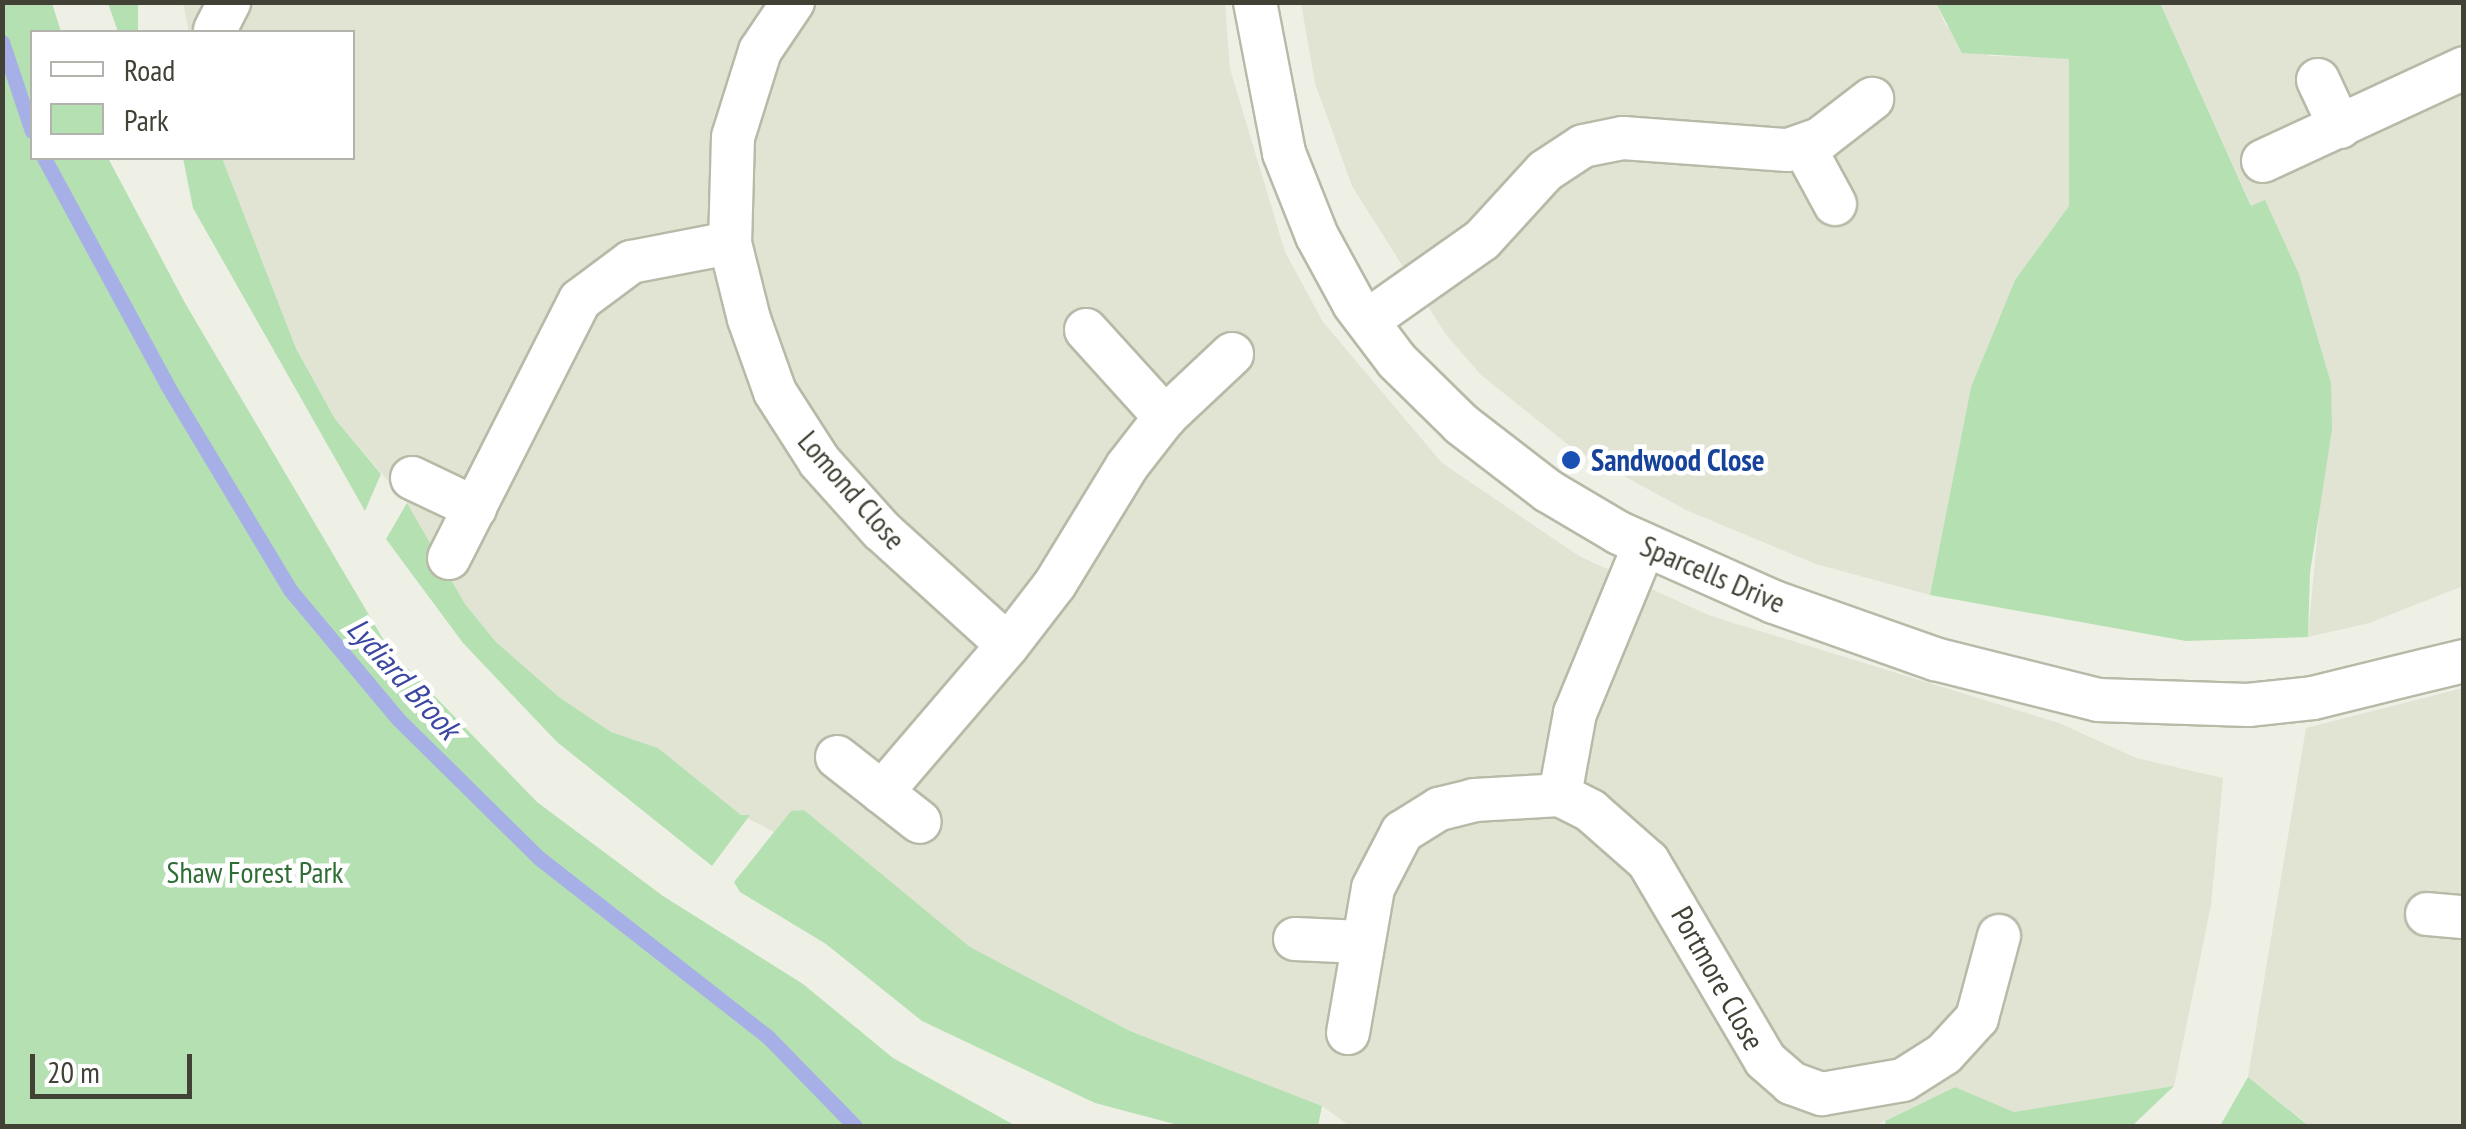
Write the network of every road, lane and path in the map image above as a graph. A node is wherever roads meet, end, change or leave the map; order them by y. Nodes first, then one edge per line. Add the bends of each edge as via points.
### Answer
1 (1255, 2) edge
2 (779, 7) edge
3 (2464, 68) edge
4 (2318, 80) dead end
5 (1872, 99) dead end
6 (2340, 127) junction
7 (1804, 147) junction
8 (2263, 161) dead end
9 (1835, 204) dead end
10 (730, 243) junction
11 (1367, 322) junction
12 (1086, 330) dead end
13 (1232, 354) dead end
14 (1165, 417) junction
15 (412, 478) dead end
16 (475, 508) junction
17 (1644, 546) junction
18 (449, 558) dead end
19 (1008, 645) junction
20 (2464, 661) edge
21 (837, 757) dead end
22 (882, 792) junction
23 (1560, 795) junction
24 (920, 822) dead end
25 (1998, 936) dead end
26 (1295, 939) dead end
27 (1362, 942) junction
28 (1348, 1033) dead end

1 - 11 street, Sparcells Drive via 1289,168 1317,236
2 - 10 street, Lomond Close via 740,106 729,169
3 - 6 street
4 - 6 street
5 - 7 street
6 - 8 street
7 - 9 street
7 - 11 street via 1770,152 1623,138 1583,146 1544,171 1482,240
10 - 16 street via 631,262 588,292 566,323
10 - 19 street, Lomond Close via 775,392 820,462 881,530
11 - 17 street, Sparcells Drive via 1460,424 1548,491
12 - 14 street
13 - 14 street
14 - 19 street
15 - 16 street
16 - 18 street
17 - 20 street, Sparcells Drive via 1774,602 1935,659 2098,700 2282,701 2368,688
17 - 23 street via 1575,713
19 - 22 street
21 - 22 street
22 - 24 street
23 - 25 street, Portmore Close via 1591,811 1648,861 1750,1039 1778,1074 1806,1090 1839,1095 1878,1088 1944,1054 1976,1018
23 - 27 street via 1474,800 1438,809 1402,832 1381,862
26 - 27 street
27 - 28 street

